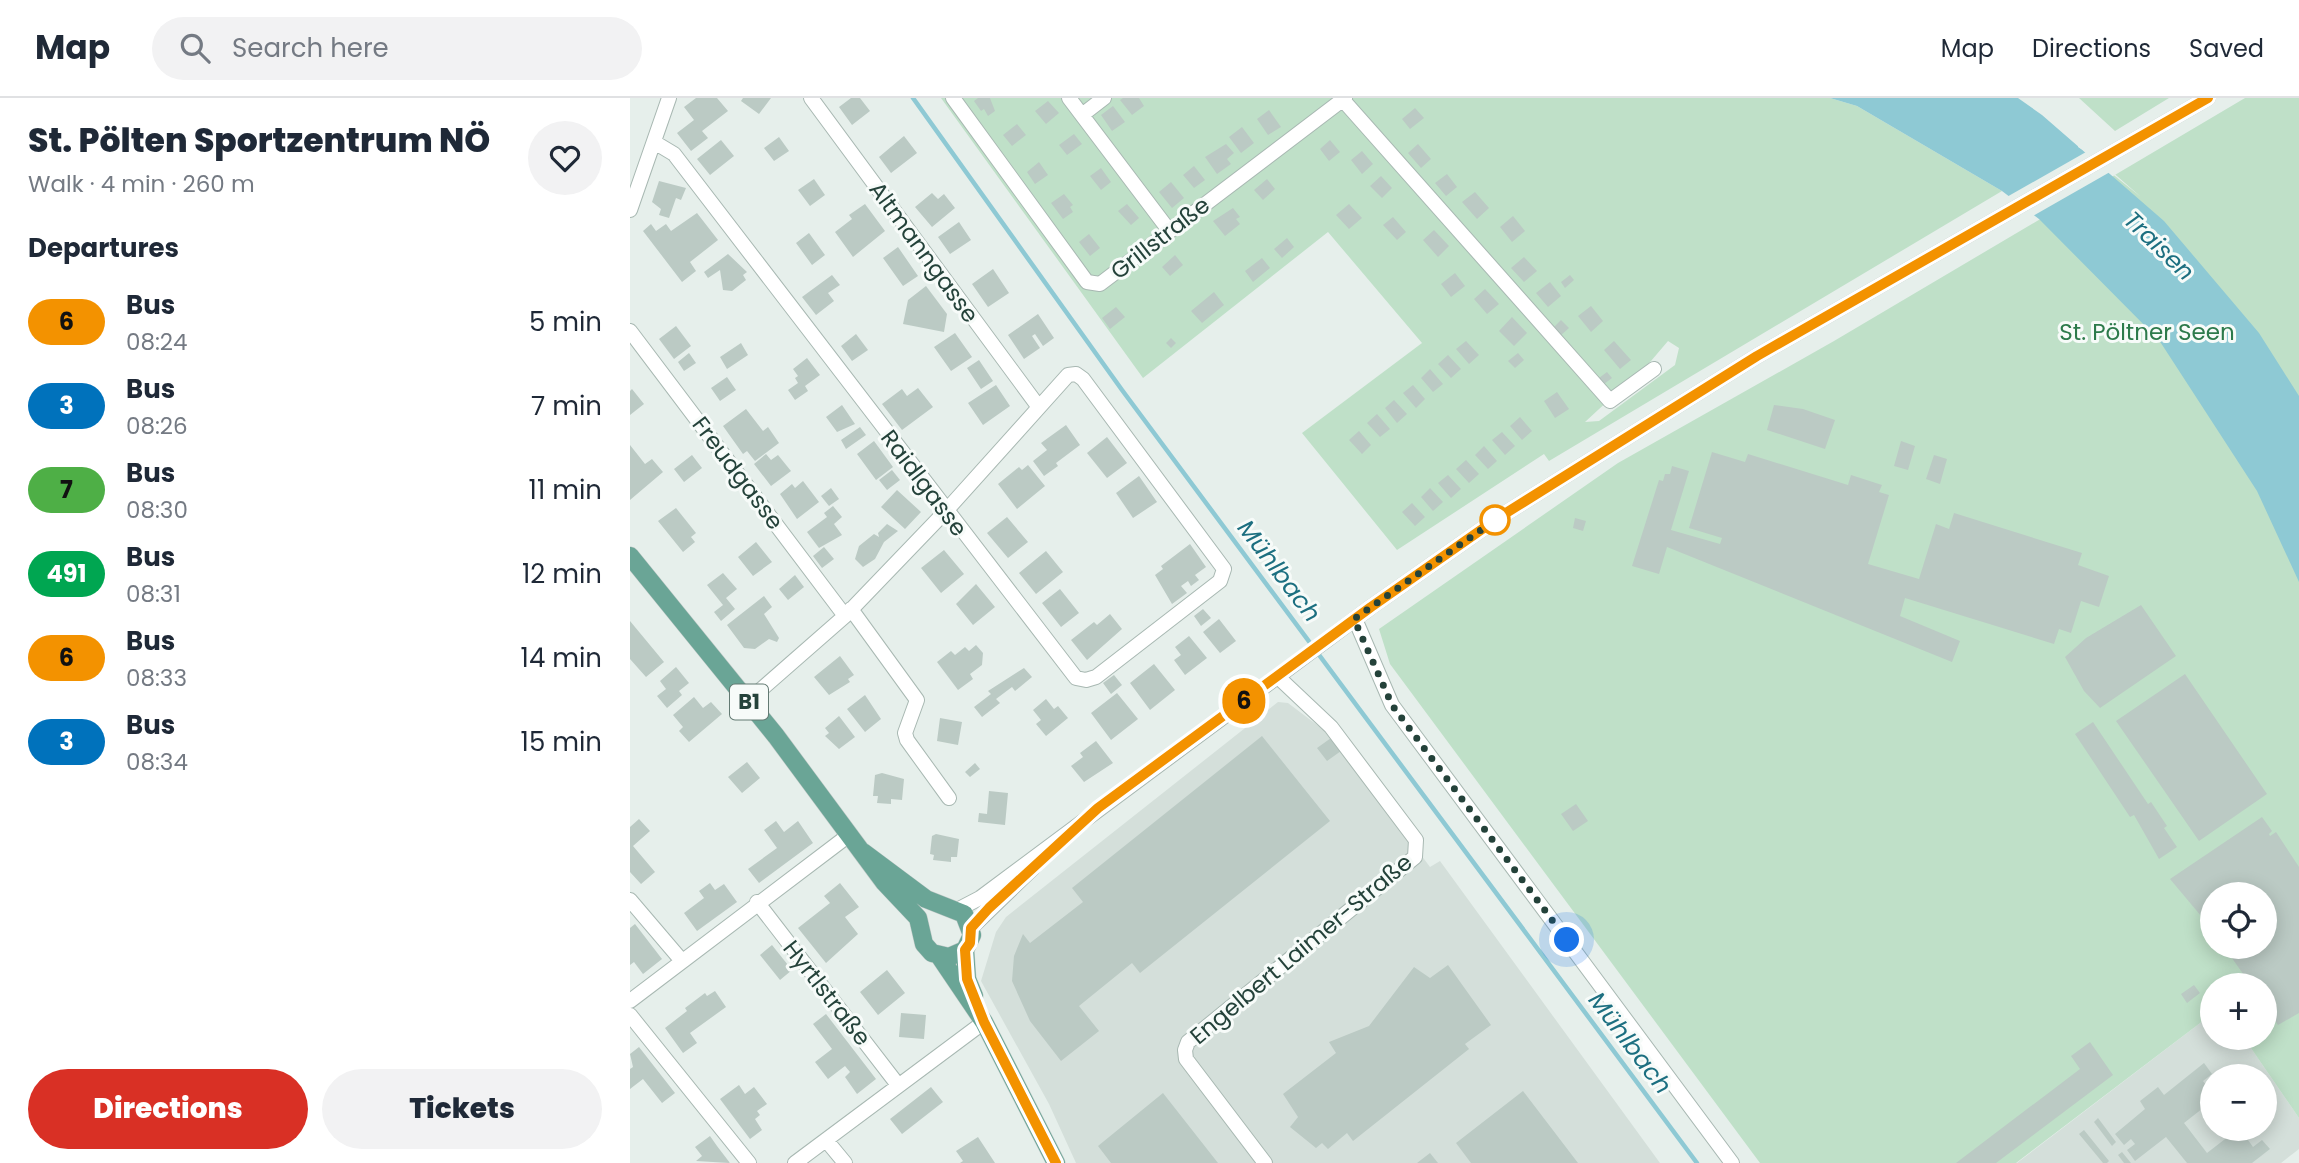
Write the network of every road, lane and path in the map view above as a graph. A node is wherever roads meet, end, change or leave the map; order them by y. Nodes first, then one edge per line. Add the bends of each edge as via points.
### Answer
1 (669, 98) edge
2 (811, 98) edge
3 (953, 98) edge
4 (1069, 98) edge
5 (1104, 98) edge
6 (2208, 98) edge
7 (1344, 99) edge
8 (1082, 114) junction
9 (654, 142) junction
10 (630, 210) edge
11 (1168, 229) junction
12 (630, 331) edge
13 (1654, 369) dead end
14 (1038, 406) junction
15 (945, 512) junction
16 (630, 555) edge
17 (848, 612) junction
18 (1354, 619) junction
19 (1278, 677) junction
20 (748, 701) junction
21 (949, 798) dead end
22 (1098, 808) junction
23 (849, 835) junction
24 (863, 852) junction
25 (630, 900) edge
26 (757, 902) junction
27 (952, 908) junction
28 (922, 927) junction
29 (971, 928) junction
30 (965, 950) junction
31 (940, 957) junction
32 (682, 961) junction
33 (630, 1001) edge
34 (630, 1016) edge
35 (984, 1022) junction
36 (898, 1085) junction
37 (826, 1140) junction
38 (749, 1163) edge
39 (795, 1163) edge
40 (845, 1163) edge
41 (1056, 1163) edge
42 (1265, 1163) edge
43 (1732, 1163) edge

1 - 9 street
2 - 14 street, Altmanngasse
3 - 11 street, Grillstraße via 1087,282 1100,284
4 - 8 street
5 - 8 street
6 - 18 street via 1601,451
7 - 11 street, Grillstraße
7 - 13 street via 1610,401
8 - 11 street
9 - 10 street
9 - 15 street, Raidlgasse via 674,154
12 - 17 street, Freudgasse
14 - 15 street
14 - 15 street, Raidlgasse via 1068,375 1083,379 1224,569 1220,582 1096,677 1076,678
15 - 17 street
16 - 20 main road, B1
17 - 20 street
17 - 21 street, Freudgasse via 917,700 905,733 907,740
18 - 19 street
18 - 43 street via 1392,705
19 - 22 street
19 - 42 street, Engelbert Laimer-Straße via 1331,727 1416,840 1417,849 1415,857 1188,1042 1186,1059
20 - 23 main road, B1
22 - 27 street via 980,898
22 - 29 street
23 - 24 main road, B1
23 - 26 street
24 - 27 main road, B1 via 926,899
24 - 28 main road, B1
25 - 32 street
26 - 32 street
26 - 36 street, Hyrtlstraße
27 - 28 main road via 931,912
27 - 29 main road, B1 via 964,914
28 - 31 main road, B1 via 924,944
29 - 30 main road, B1
30 - 31 main road via 957,956
30 - 35 main road, B1 via 967,979
31 - 35 main road, B1
32 - 33 street
34 - 38 street
35 - 36 street
35 - 41 main road, B1
36 - 37 street
37 - 39 street
37 - 40 street

